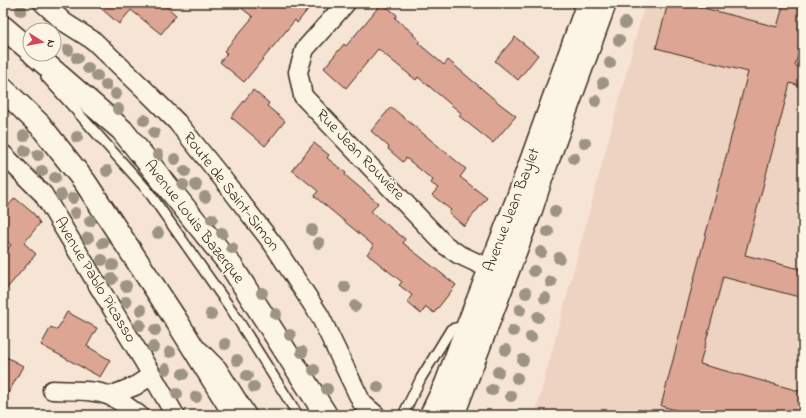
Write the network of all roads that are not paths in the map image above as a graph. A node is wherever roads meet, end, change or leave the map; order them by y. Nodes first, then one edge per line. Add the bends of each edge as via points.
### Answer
1 (43, 3) edge
2 (346, 3) edge
3 (588, 3) edge
4 (605, 3) edge
5 (3, 28) edge
6 (22, 43) edge
7 (43, 62) edge
8 (3, 89) edge
9 (4, 158) edge
10 (498, 273) junction
11 (176, 320) junction
12 (468, 325) junction
13 (152, 375) junction
14 (52, 390) dead end
15 (110, 396) junction
16 (140, 415) edge
17 (175, 415) edge
18 (235, 415) edge
19 (252, 415) edge
20 (298, 415) edge
21 (326, 415) edge
22 (376, 415) edge
23 (405, 415) edge
24 (431, 415) edge
25 (453, 415) edge

1 - 22 street, Route de Saint-Simon via 64,22 94,41 177,122 273,244 320,316 362,403
2 - 10 street, Rue Jean Rouvière via 305,49 298,72 303,96 445,245
3 - 10 main road, Avenue Jean Baylet via 517,200
4 - 10 main road, Avenue Jean Baylet via 531,210
5 - 6 main road
5 - 20 lane via 148,191 233,312
7 - 21 main road, Avenue Louis Bazerque via 122,130 232,267
8 - 11 main road via 40,125 85,182
9 - 13 street, Avenue Pablo Picasso via 42,194
10 - 12 main road, Avenue Jean Baylet
10 - 25 main road, Avenue Jean Baylet
11 - 18 main road
11 - 19 lane via 221,366
12 - 23 lane via 451,329 421,378
12 - 24 main road, Avenue Jean Baylet via 446,384
13 - 15 street via 135,386
13 - 17 street, Avenue Pablo Picasso
14 - 15 street via 94,392
15 - 16 street

